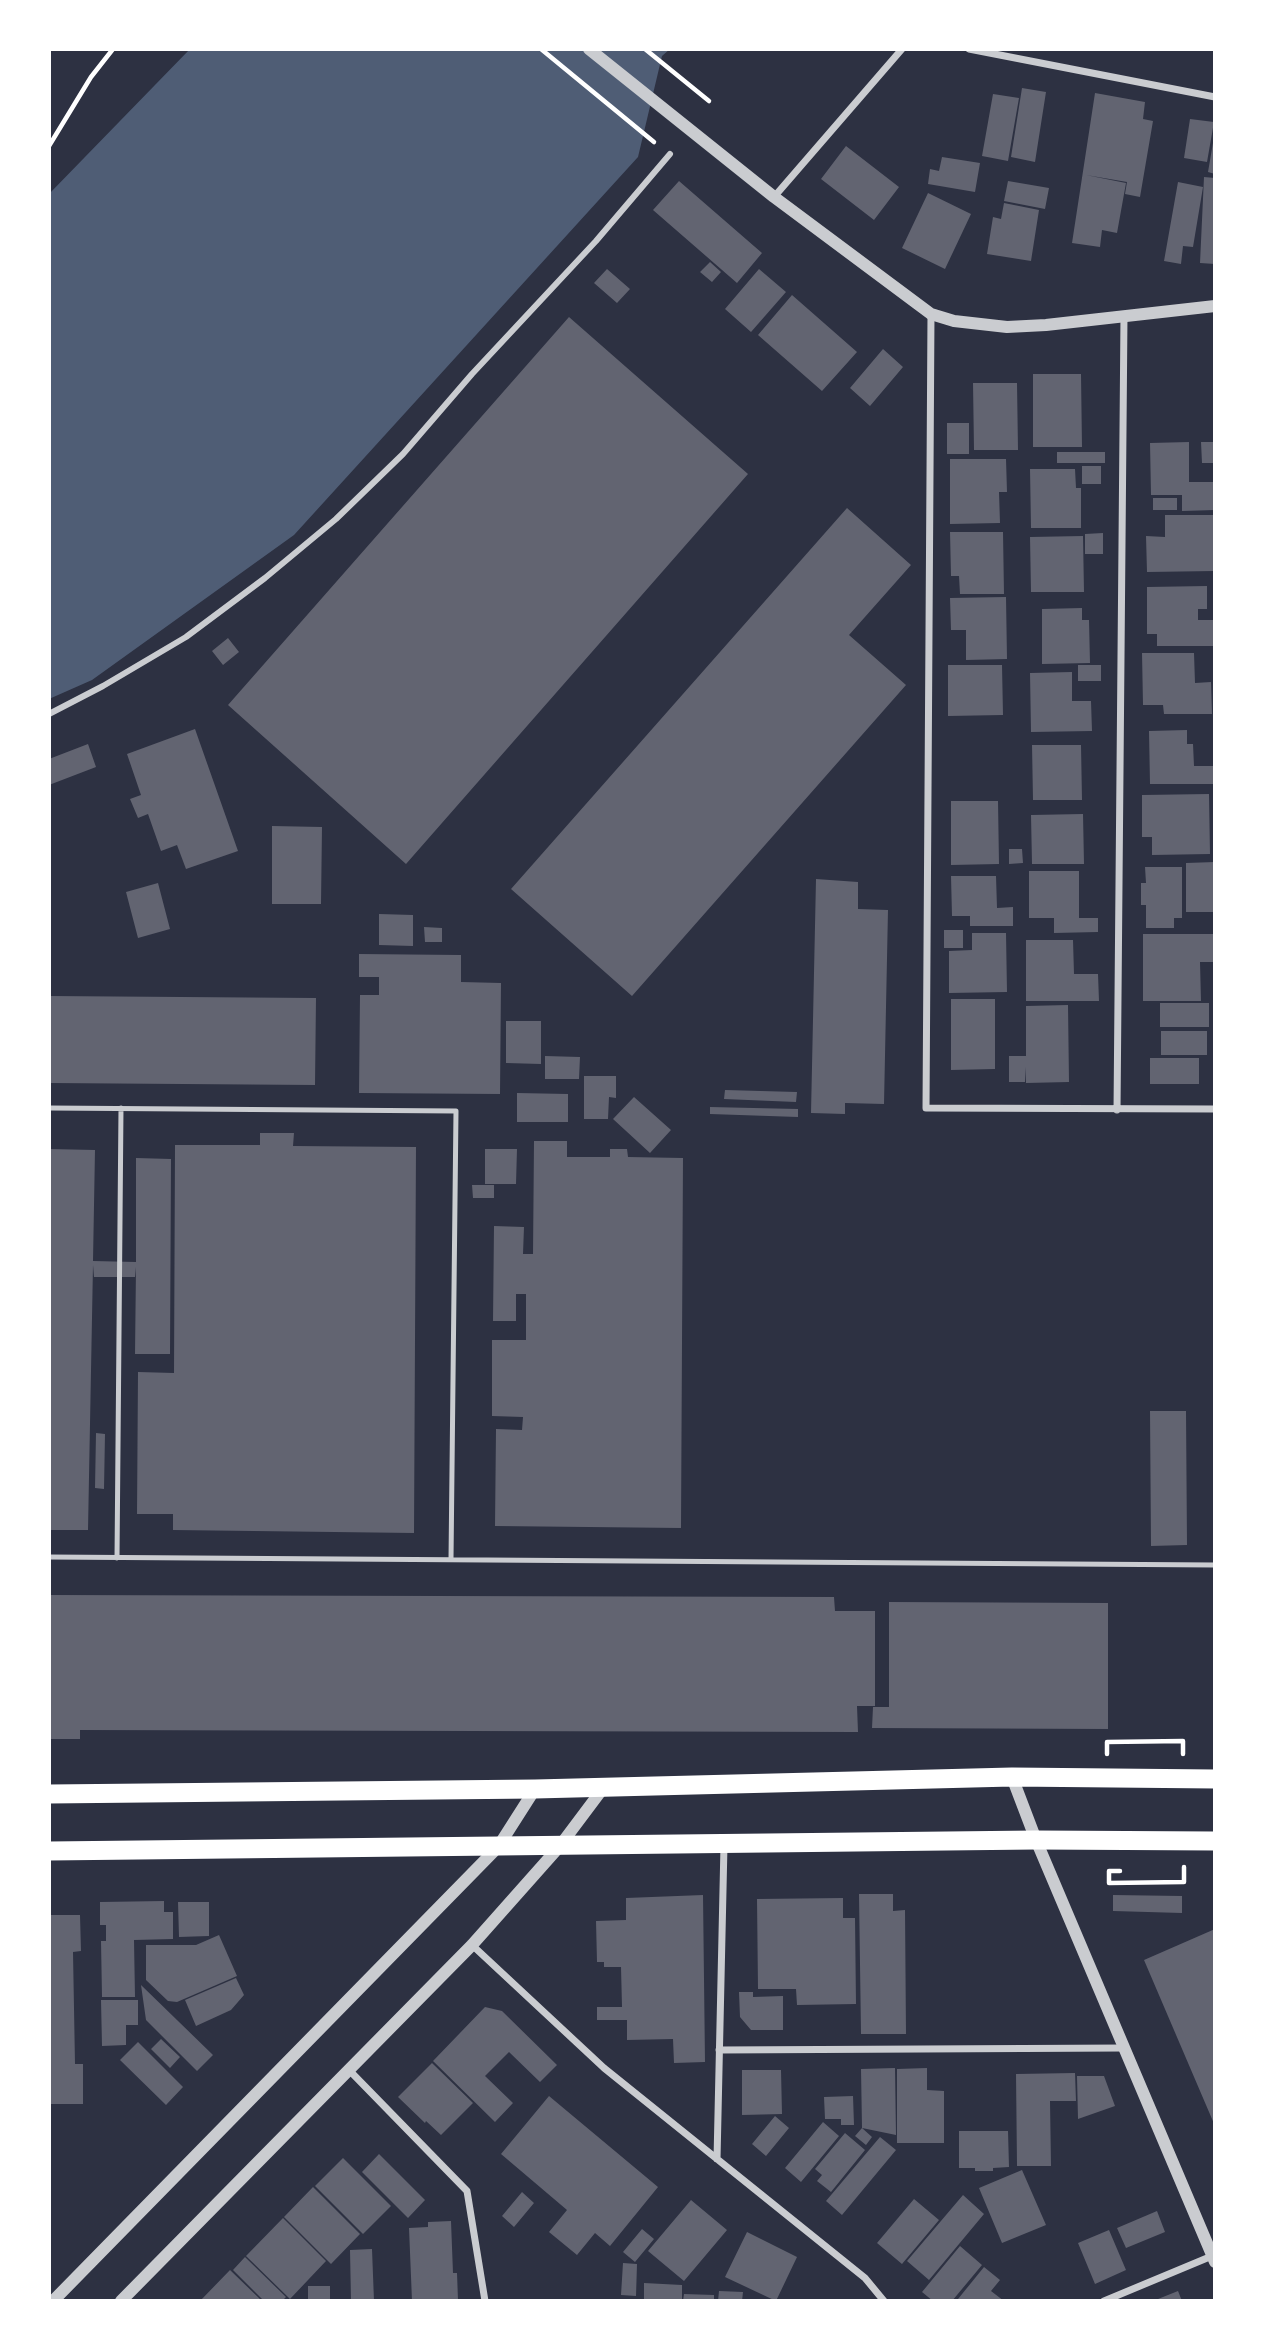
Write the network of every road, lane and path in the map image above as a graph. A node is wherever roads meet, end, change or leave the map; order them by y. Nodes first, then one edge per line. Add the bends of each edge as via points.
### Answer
1 (113, 49) edge
2 (541, 49) edge
3 (589, 49) edge
4 (645, 49) edge
5 (902, 49) edge
6 (969, 49) edge
7 (1215, 97) edge
8 (709, 101) dead end
9 (49, 146) edge
10 (662, 148) dead end
11 (670, 155) dead end
12 (774, 197) junction
13 (1215, 306) edge
14 (931, 314) junction
15 (1124, 316) junction
16 (49, 714) edge
17 (49, 1108) edge
18 (121, 1108) junction
19 (1215, 1109) edge
20 (1117, 1110) junction
21 (49, 1557) edge
22 (117, 1558) junction
23 (451, 1559) junction
24 (1215, 1565) edge
25 (1012, 1777) junction
26 (1215, 1779) edge
27 (604, 1787) junction
28 (535, 1789) junction
29 (49, 1794) edge
30 (1036, 1840) junction
31 (1215, 1841) edge
32 (724, 1845) junction
33 (498, 1847) junction
34 (559, 1847) junction
35 (49, 1852) edge
36 (1122, 1871) dead end
37 (1184, 1882) dead end
38 (472, 1945) junction
39 (1124, 2048) junction
40 (719, 2050) junction
41 (349, 2070) junction
42 (717, 2159) junction
43 (1214, 2259) edge
44 (53, 2301) edge
45 (121, 2301) edge
46 (485, 2301) edge
47 (884, 2301) edge
48 (1104, 2301) edge

1 - 9 path
2 - 10 path
3 - 12 street
4 - 8 path
5 - 12 street
6 - 7 street
11 - 16 street via 403,454 336,519 186,637
12 - 14 street
13 - 15 street
14 - 15 street via 1007,327
14 - 20 street via 926,1108
15 - 20 street
17 - 18 lane
18 - 22 lane
18 - 23 lane via 456,1111
19 - 20 street
21 - 22 lane
22 - 23 lane
23 - 24 lane
25 - 26 highway
25 - 27 highway
25 - 30 street
27 - 28 highway
27 - 34 street
28 - 29 highway
28 - 33 street
30 - 31 highway
30 - 32 highway
30 - 39 street
32 - 34 highway
32 - 40 street
33 - 34 highway
33 - 35 highway
33 - 44 street
34 - 38 street
36 - 37 path via 1108,1871 1109,1884
38 - 41 street
38 - 42 street via 604,2068
39 - 40 street
39 - 43 street
40 - 42 street
41 - 45 street
41 - 46 street via 467,2191
42 - 47 street via 865,2278
43 - 48 street

